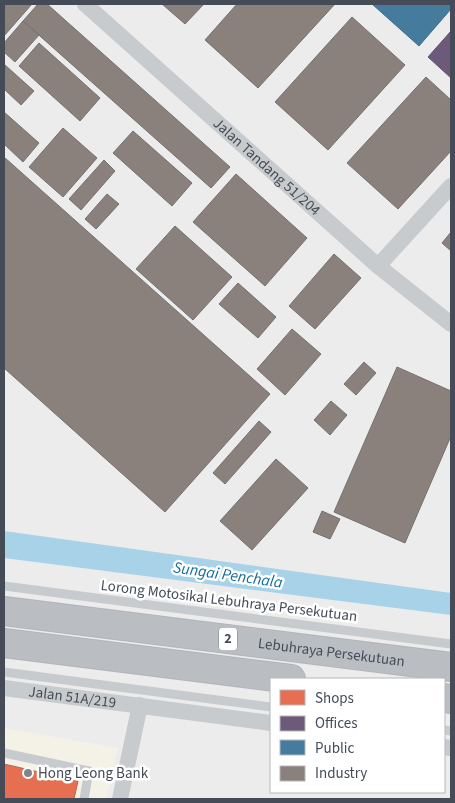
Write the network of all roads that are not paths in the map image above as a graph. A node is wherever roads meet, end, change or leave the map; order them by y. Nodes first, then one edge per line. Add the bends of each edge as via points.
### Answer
1 (86, 4) edge
2 (451, 186) edge
3 (378, 266) junction
4 (451, 324) edge
5 (4, 586) edge
6 (4, 611) edge
7 (4, 643) edge
8 (451, 644) edge
9 (451, 667) edge
10 (4, 672) edge
11 (283, 678) edge
12 (4, 688) edge
13 (140, 705) junction
14 (270, 707) edge
15 (270, 723) edge
16 (4, 753) edge
17 (84, 799) edge
18 (120, 799) edge

1 - 3 street, Jalan Tandang 51/204
2 - 3 street
3 - 4 street, Jalan Tandang 51/204
5 - 8 lane, Lorong Motosikal Lebuhraya Persekutuan
6 - 9 highway, Lebuhraya Persekutuan / 2
7 - 11 highway, 2
10 - 14 lane
12 - 13 street, Jalan 51A/219
13 - 15 street, Jalan 51A/219
13 - 18 street
16 - 17 lane via 89,771

